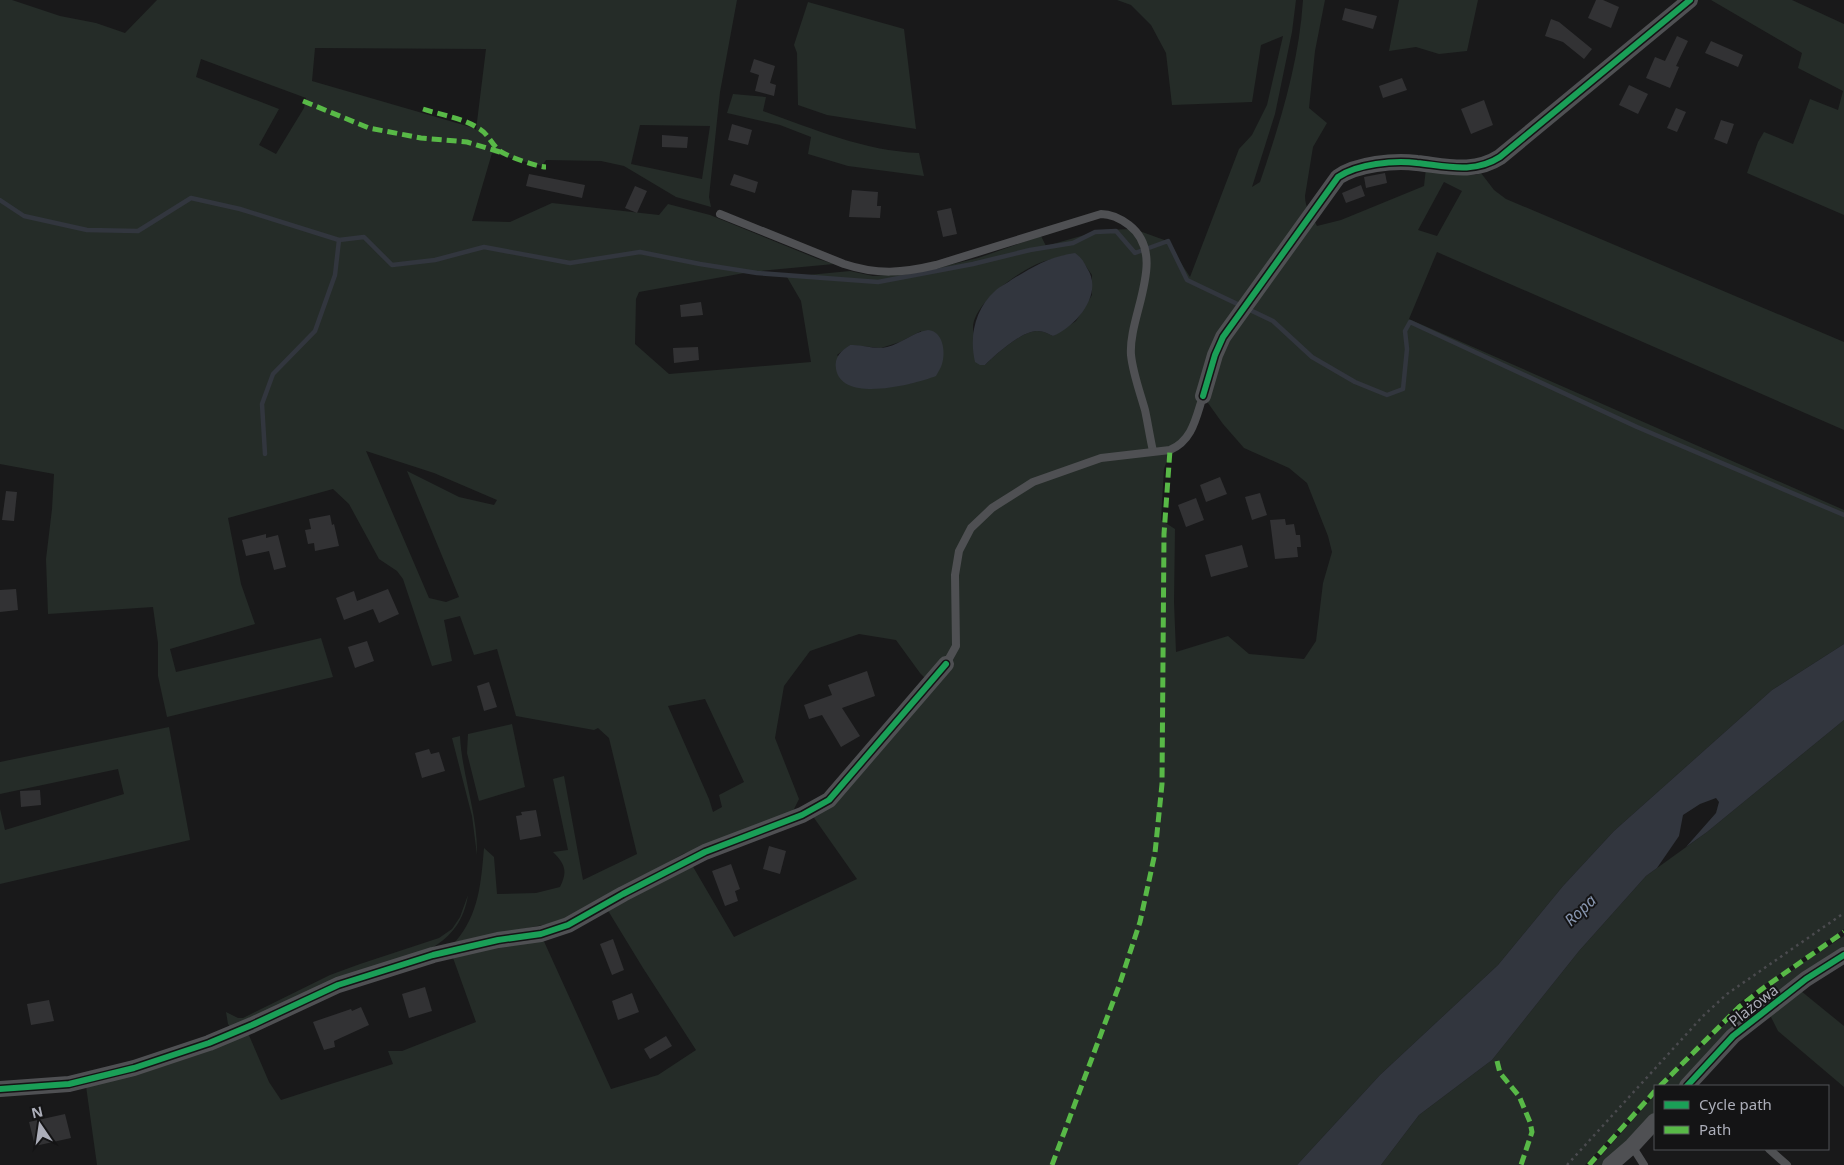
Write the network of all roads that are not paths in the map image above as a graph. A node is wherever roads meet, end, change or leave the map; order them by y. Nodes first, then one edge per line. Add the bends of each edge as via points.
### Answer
1 (1690, 0) edge
2 (720, 214) dead end
3 (1203, 396) joint
4 (1153, 452) junction
5 (946, 664) joint
6 (1844, 955) edge
7 (1690, 1085) edge
8 (0, 1089) edge
9 (1654, 1122) edge
10 (1632, 1146) junction
11 (1770, 1150) edge
12 (1610, 1165) edge
13 (1644, 1165) edge
14 (1787, 1165) edge

1 - 3 street via 1500,157 1487,164 1473,168 1406,162 1365,166 1345,172 1332,183 1223,337
2 - 4 lane via 844,264 862,270 886,272 936,265 1101,214 1110,214 1140,236 1146,259 1146,278 1131,343
3 - 4 lane via 1186,440 1170,450
4 - 5 lane via 1101,458 1034,482 992,508 971,528 959,551 955,575 956,646
5 - 8 street via 829,800 802,815 705,852 568,925 541,934 434,955 338,985 224,1037 134,1068 69,1084
6 - 7 street, Plażowa via 1806,979 1733,1036
9 - 10 street
10 - 12 street
10 - 13 lane
11 - 14 lane

